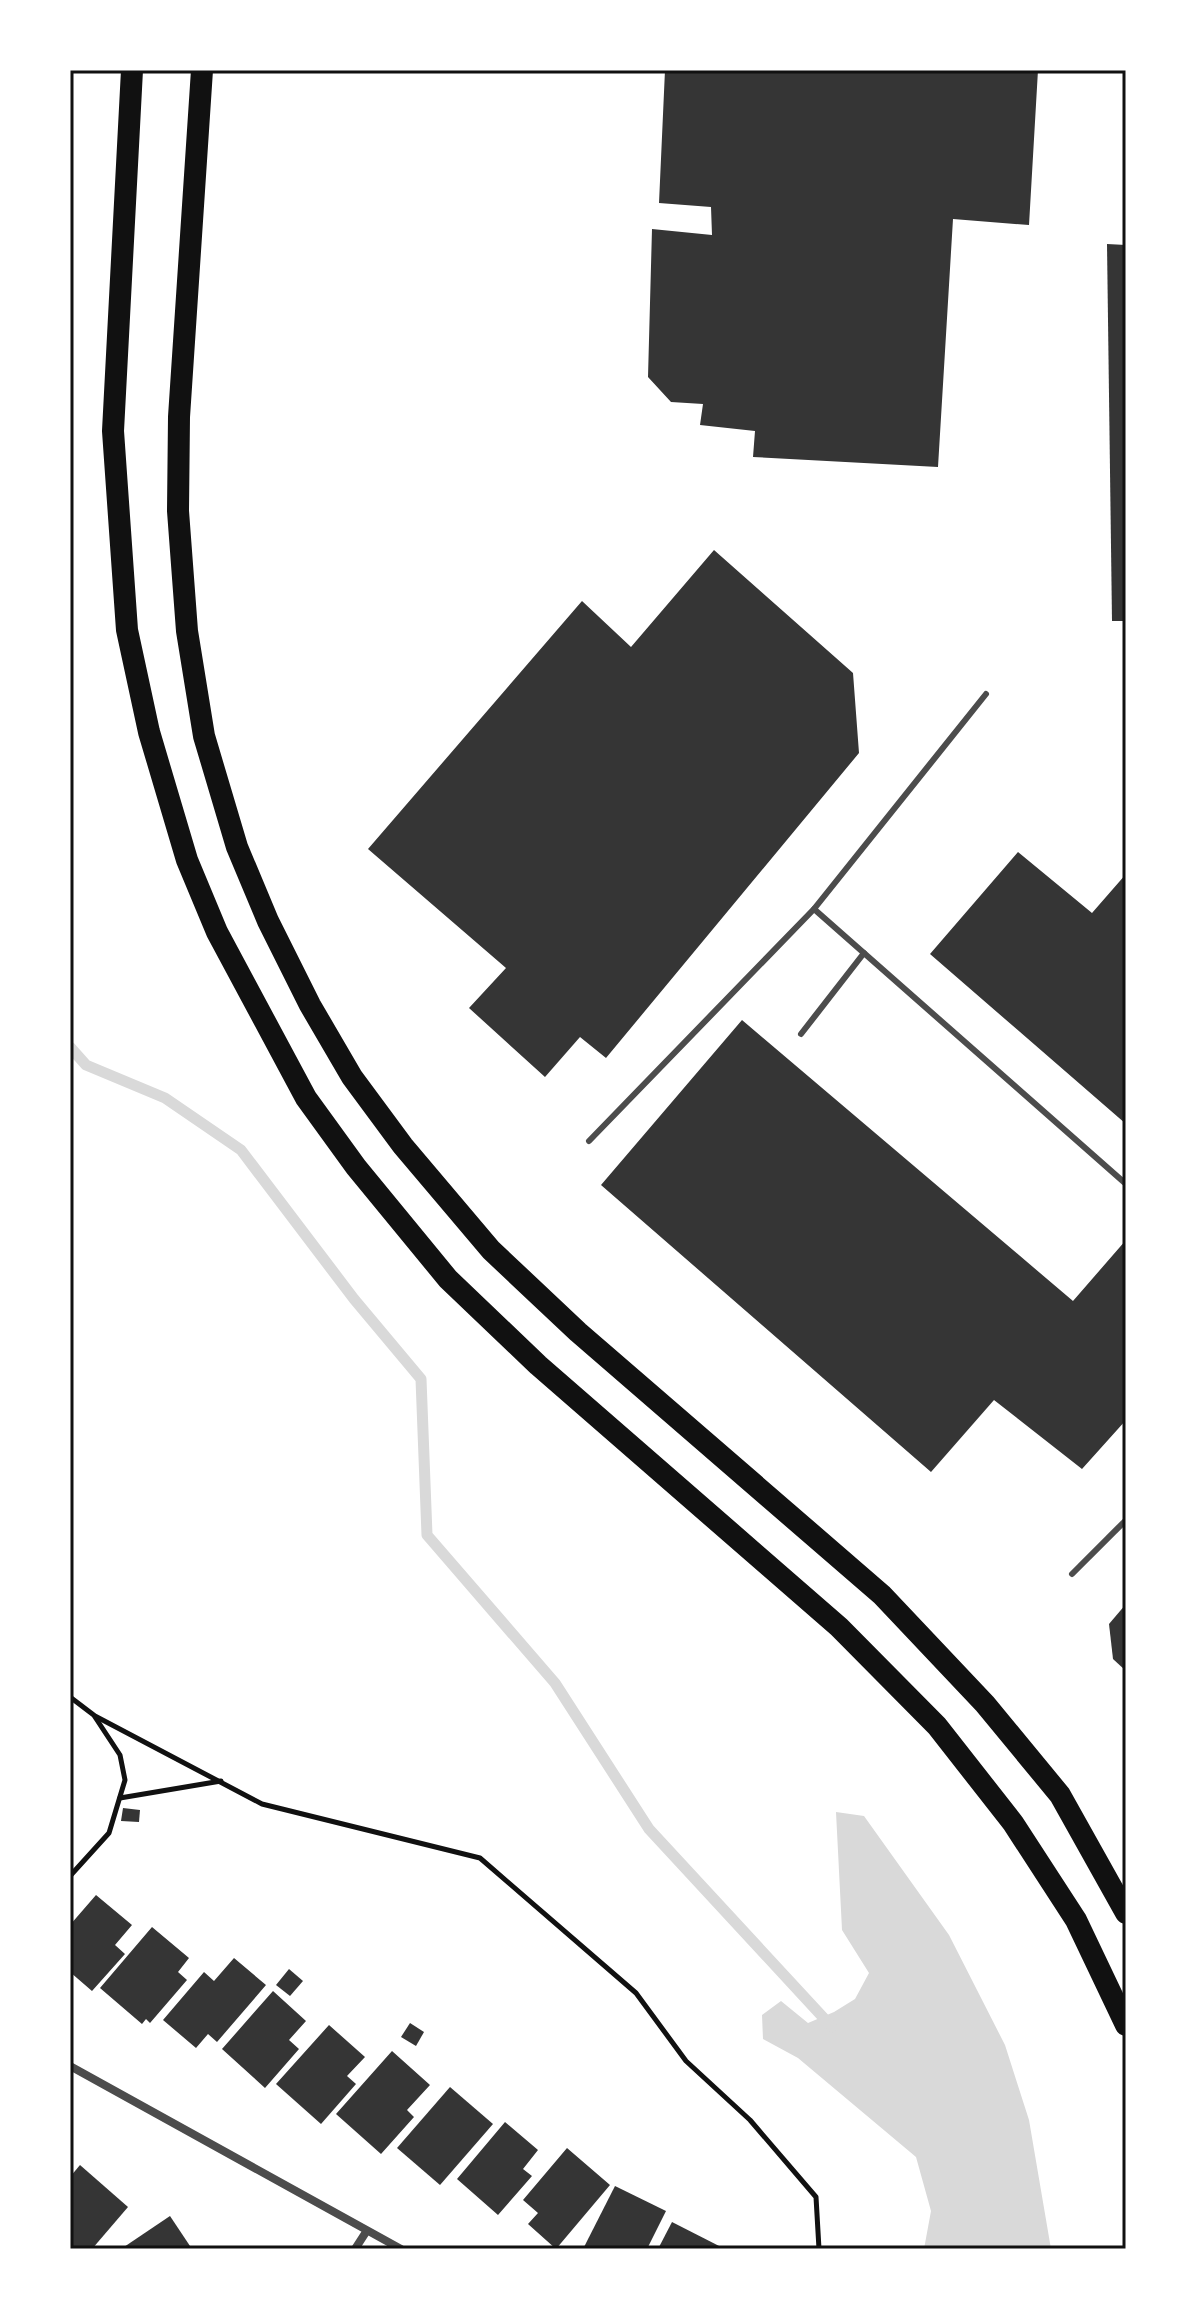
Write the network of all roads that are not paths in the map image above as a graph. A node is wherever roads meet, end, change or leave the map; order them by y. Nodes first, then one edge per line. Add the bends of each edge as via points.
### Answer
1 (132, 70) edge
2 (202, 70) edge
3 (986, 694) dead end
4 (814, 909) junction
5 (864, 953) junction
6 (801, 1034) dead end
7 (589, 1141) dead end
8 (1126, 1184) edge
9 (1126, 1520) edge
10 (1072, 1574) dead end
11 (1126, 1913) edge
12 (1126, 2025) edge
13 (70, 2066) edge
14 (366, 2232) junction
15 (355, 2249) edge
16 (401, 2249) edge

1 - 12 highway via 113,431 127,630 149,732 187,860 217,932 306,1098 448,1279 538,1365 839,1627 937,1726 1013,1823 1076,1920
2 - 11 highway via 179,417 178,511 187,631 204,736 237,847 310,1005 352,1077 491,1250 882,1595 985,1704 1060,1795
3 - 4 lane
4 - 5 lane
4 - 7 lane
5 - 6 lane
5 - 8 lane
9 - 10 lane
13 - 14 street
14 - 15 street
14 - 16 street

